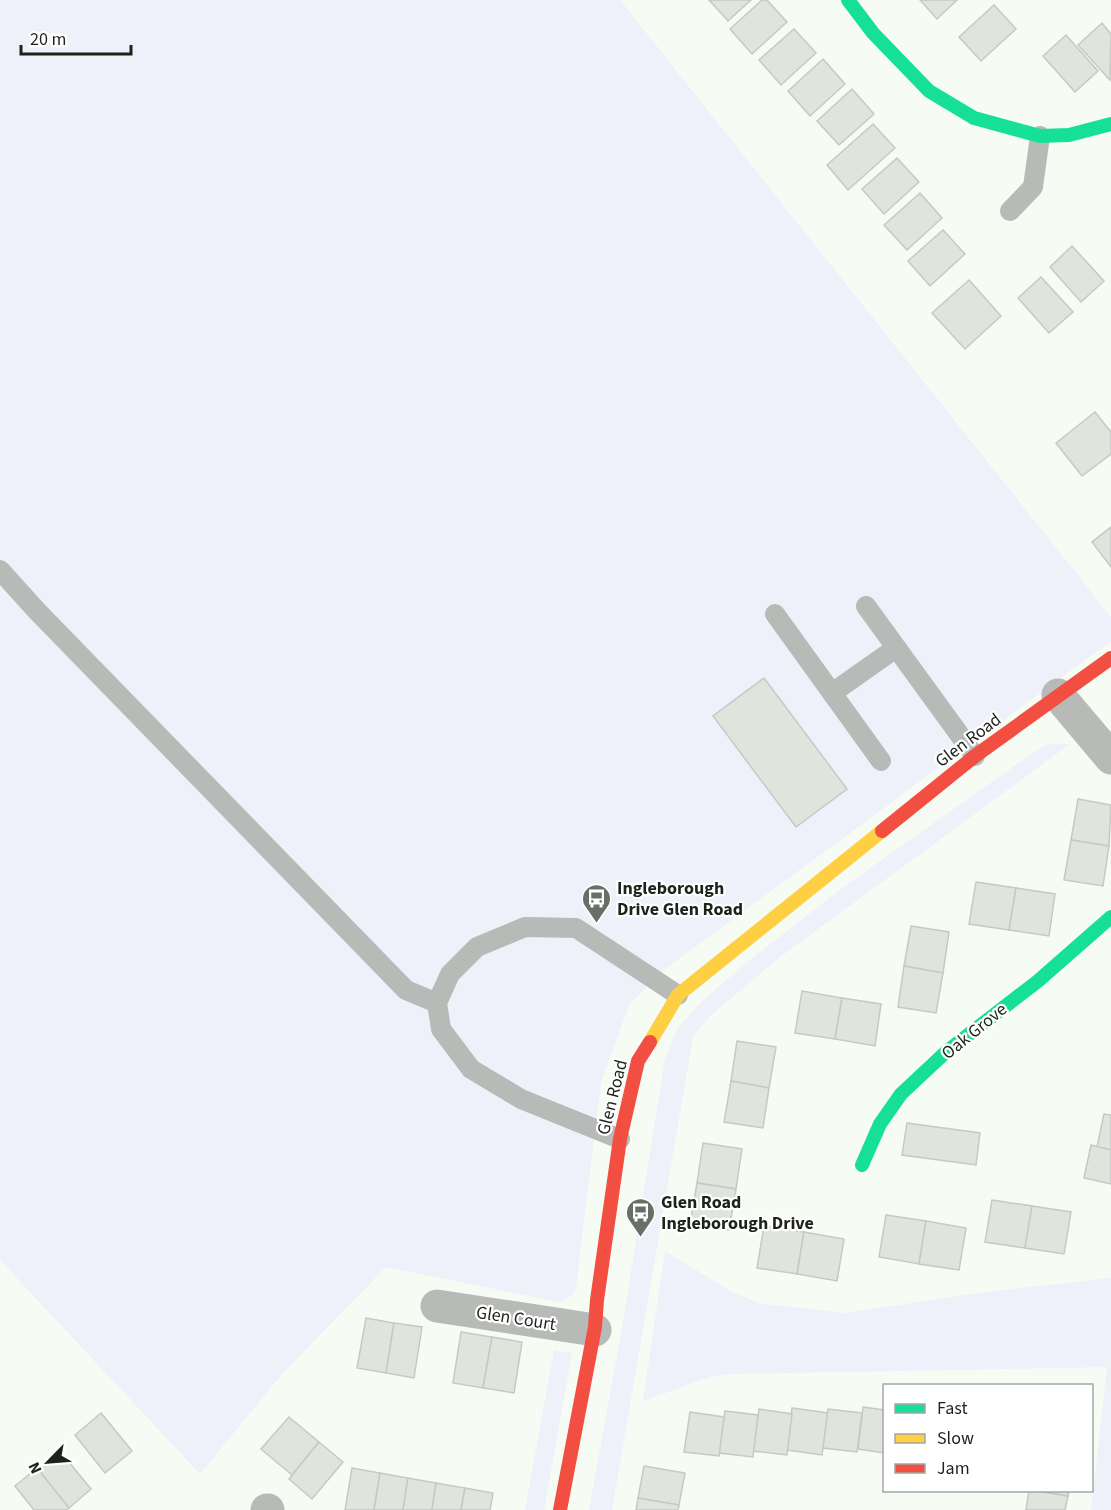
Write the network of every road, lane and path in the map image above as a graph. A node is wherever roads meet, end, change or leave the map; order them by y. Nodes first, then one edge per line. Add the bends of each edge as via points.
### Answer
1 (848, 0) edge
2 (1111, 124) edge
3 (1040, 136) junction
4 (1010, 211) dead end
5 (0, 570) edge
6 (866, 606) dead end
7 (775, 614) dead end
8 (896, 648) junction
9 (1111, 658) edge
10 (832, 693) junction
11 (1058, 695) junction
12 (975, 756) junction
13 (1111, 758) edge
14 (881, 760) dead end
15 (1111, 917) edge
16 (678, 995) junction
17 (437, 1003) junction
18 (620, 1139) junction
19 (862, 1165) dead end
20 (438, 1306) dead end
21 (595, 1330) junction
22 (560, 1510) edge

1 - 3 street via 873,33 929,91 974,118
2 - 3 street via 1069,135
3 - 4 lane via 1033,187
5 - 17 lane via 406,990
6 - 8 lane
7 - 10 lane
8 - 10 lane
8 - 12 lane
9 - 11 street, Glen Road
10 - 14 lane
11 - 12 street, Glen Road
11 - 13 street
12 - 16 street, Glen Road
15 - 19 street, Oak Grove via 1038,981 946,1052 901,1094 880,1124
16 - 17 lane via 576,927 525,927 477,947 450,974
16 - 18 street, Glen Road via 638,1061
17 - 18 lane via 441,1029 471,1069 521,1099
18 - 21 street, Glen Road
20 - 21 street, Glen Court
21 - 22 street, Glen Road

